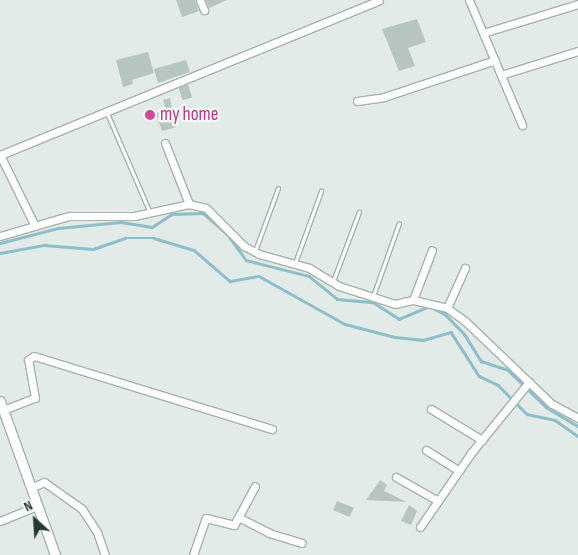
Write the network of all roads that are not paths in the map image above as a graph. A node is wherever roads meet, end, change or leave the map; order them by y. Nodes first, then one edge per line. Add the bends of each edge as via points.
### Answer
1 (200, 0) edge
2 (379, 0) edge
3 (469, 0) edge
4 (578, 4) edge
5 (204, 10) dead end
6 (483, 33) junction
7 (578, 51) edge
8 (495, 60) junction
9 (501, 75) junction
10 (357, 101) dead end
11 (107, 113) junction
12 (522, 126) dead end
13 (165, 143) dead end
14 (0, 155) edge
15 (278, 188) dead end
16 (321, 191) dead end
17 (189, 204) junction
18 (359, 212) dead end
19 (150, 214) junction
20 (399, 224) dead end
21 (35, 226) junction
22 (0, 236) edge
23 (432, 250) dead end
24 (254, 252) junction
25 (295, 264) junction
26 (465, 268) dead end
27 (332, 282) junction
28 (373, 297) junction
29 (413, 300) junction
30 (447, 308) junction
31 (529, 382) junction
32 (0, 401) edge
33 (3, 410) junction
34 (430, 410) dead end
35 (578, 418) edge
36 (272, 429) dead end
37 (482, 440) junction
38 (426, 450) dead end
39 (459, 471) junction
40 (396, 477) dead end
41 (255, 486) dead end
42 (31, 488) junction
43 (438, 501) junction
44 (37, 506) junction
45 (240, 518) junction
46 (0, 521) edge
47 (420, 527) dead end
48 (302, 543) dead end
49 (55, 555) edge
50 (105, 555) edge
51 (193, 555) edge

1 - 5 street
2 - 11 street
3 - 6 street
4 - 6 street
6 - 8 street
7 - 9 street
8 - 9 street
8 - 10 street via 384,97
9 - 12 street
11 - 14 street
11 - 19 lane
13 - 17 street
14 - 21 street
15 - 24 lane
16 - 25 lane
17 - 19 street via 174,205
17 - 24 street via 206,208
18 - 27 lane
19 - 21 street via 70,216
20 - 28 lane
21 - 22 street
23 - 29 street
24 - 25 street
25 - 27 street
26 - 30 street
27 - 28 street
28 - 29 street via 395,304
29 - 30 street
30 - 31 street
31 - 35 street via 552,404
31 - 37 street
32 - 33 street
33 - 36 street via 35,398 28,360 34,356
33 - 42 street
34 - 37 street
37 - 39 street
38 - 39 street
39 - 43 street
40 - 43 street
41 - 45 street
42 - 44 street
42 - 50 street via 44,482 82,509 97,532
43 - 47 street
44 - 46 street
44 - 49 street
45 - 48 street via 269,533
45 - 51 street via 233,526 206,518

